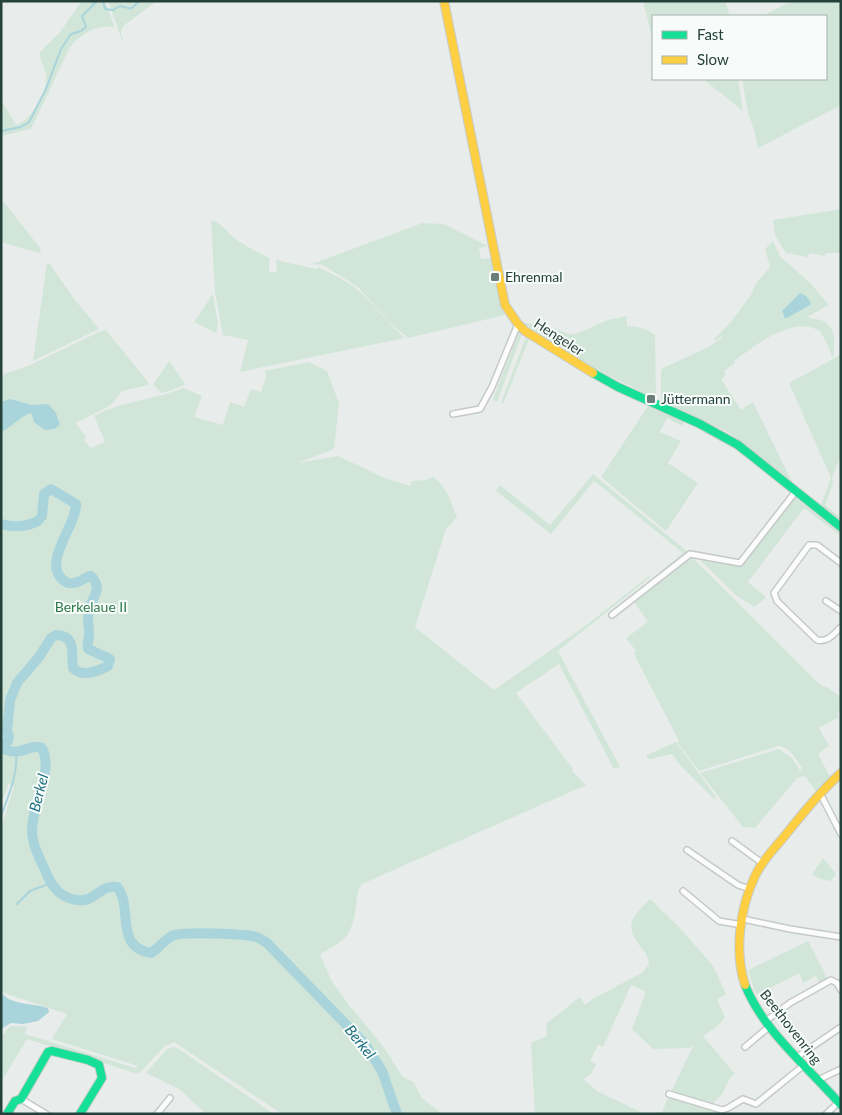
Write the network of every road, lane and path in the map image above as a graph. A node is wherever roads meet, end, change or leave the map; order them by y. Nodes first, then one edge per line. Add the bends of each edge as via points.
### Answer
1 (444, 1) edge
2 (518, 324) junction
3 (453, 414) dead end
4 (796, 491) junction
5 (841, 527) edge
6 (841, 563) edge
7 (826, 601) dead end
8 (841, 611) edge
9 (612, 615) dead end
10 (841, 627) edge
11 (841, 772) edge
12 (820, 793) junction
13 (841, 834) edge
14 (732, 841) dead end
15 (687, 850) dead end
16 (762, 863) junction
17 (750, 889) junction
18 (683, 891) dead end
19 (742, 922) junction
20 (841, 937) edge
21 (841, 990) edge
22 (768, 1023) junction
23 (841, 1027) edge
24 (745, 1047) dead end
25 (797, 1056) junction
26 (804, 1065) junction
27 (841, 1068) edge
28 (818, 1080) junction
29 (669, 1094) dead end
30 (21, 1098) junction
31 (170, 1098) dead end
32 (840, 1104) edge
33 (7, 1114) edge
34 (46, 1114) edge
35 (80, 1114) edge
36 (157, 1114) edge
37 (826, 1114) edge

1 - 2 street, Hengeler via 505,304
2 - 3 street via 480,409
2 - 4 street, Hengeler via 618,387 732,441
4 - 5 street, Hengeler
4 - 9 street via 740,563 690,554
6 - 10 street via 817,545 809,545 774,593 777,601 820,642
7 - 8 street
11 - 12 street, Beethovenring
12 - 13 street
12 - 16 street, Beethovenring
14 - 16 street
15 - 17 street via 738,885
16 - 17 street, Beethovenring
17 - 19 street, Beethovenring
18 - 19 street via 719,921
19 - 20 street
19 - 22 street, Beethovenring via 742,977
21 - 22 street via 834,981 829,981 790,1003
22 - 24 street
22 - 25 street, Beethovenring
23 - 25 street
25 - 26 street, Beethovenring
26 - 28 street, Beethovenring
26 - 29 street via 756,1104 743,1099 718,1110
27 - 28 street
28 - 32 street, Beethovenring
30 - 33 street via 15,1100
30 - 34 street
30 - 35 street via 48,1052 96,1062 102,1078
31 - 36 street
32 - 37 street

